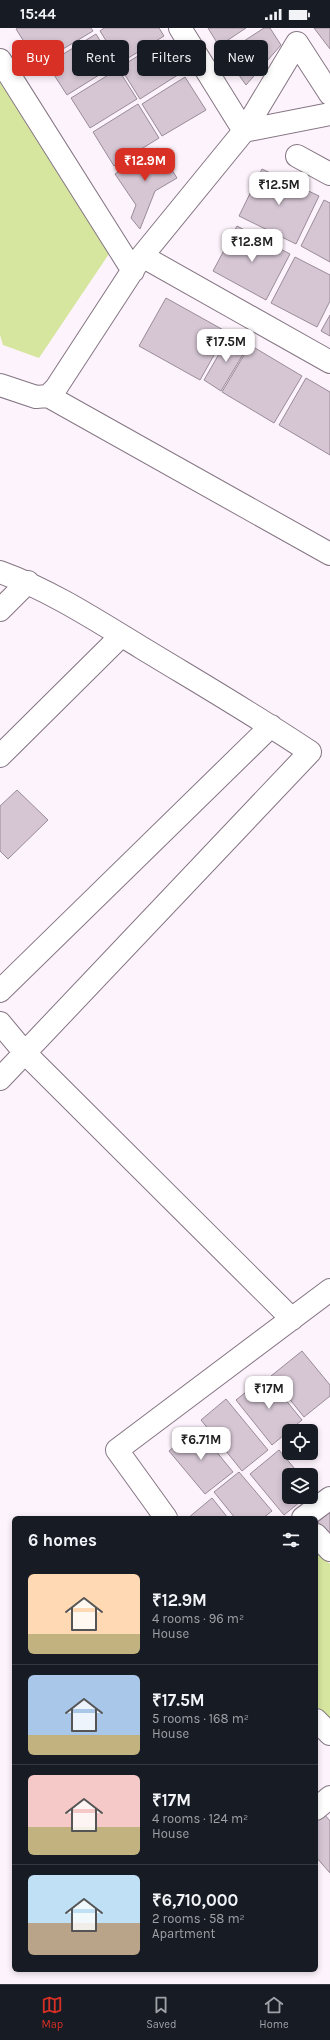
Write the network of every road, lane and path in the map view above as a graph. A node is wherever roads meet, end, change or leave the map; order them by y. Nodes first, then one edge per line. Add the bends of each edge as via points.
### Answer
1 (180, 28) edge
2 (292, 35) edge
3 (0, 60) edge
4 (330, 94) edge
5 (330, 114) edge
6 (244, 131) junction
7 (297, 156) dead end
8 (330, 174) edge
9 (138, 263) junction
10 (330, 362) edge
11 (0, 385) edge
12 (48, 396) junction
13 (330, 554) edge
14 (0, 572) edge
15 (28, 582) junction
16 (0, 610) edge
17 (121, 636) junction
18 (271, 726) junction
19 (0, 756) edge
20 (0, 991) edge
21 (0, 1023) edge
22 (25, 1053) junction
23 (0, 1079) edge
24 (327, 1298) edge
25 (292, 1318) junction
26 (330, 1498) edge
27 (165, 1516) edge
28 (306, 1516) edge
29 (318, 1537) edge
30 (330, 1550) edge
31 (318, 1722) edge
32 (330, 1734) edge
33 (330, 1797) edge
34 (318, 1807) edge

1 - 6 street
2 - 4 street
2 - 6 street
3 - 9 street
5 - 6 street
6 - 9 street
7 - 8 street
9 - 10 street
9 - 12 street via 56,388
11 - 12 street via 36,397
12 - 13 street
14 - 15 street
15 - 16 street
15 - 17 street
17 - 18 street
17 - 19 street
18 - 20 street
18 - 22 street via 310,752
21 - 22 street
22 - 23 street
22 - 25 street
24 - 25 street
25 - 27 street via 117,1450
26 - 28 street
29 - 30 street
31 - 32 street
33 - 34 street

